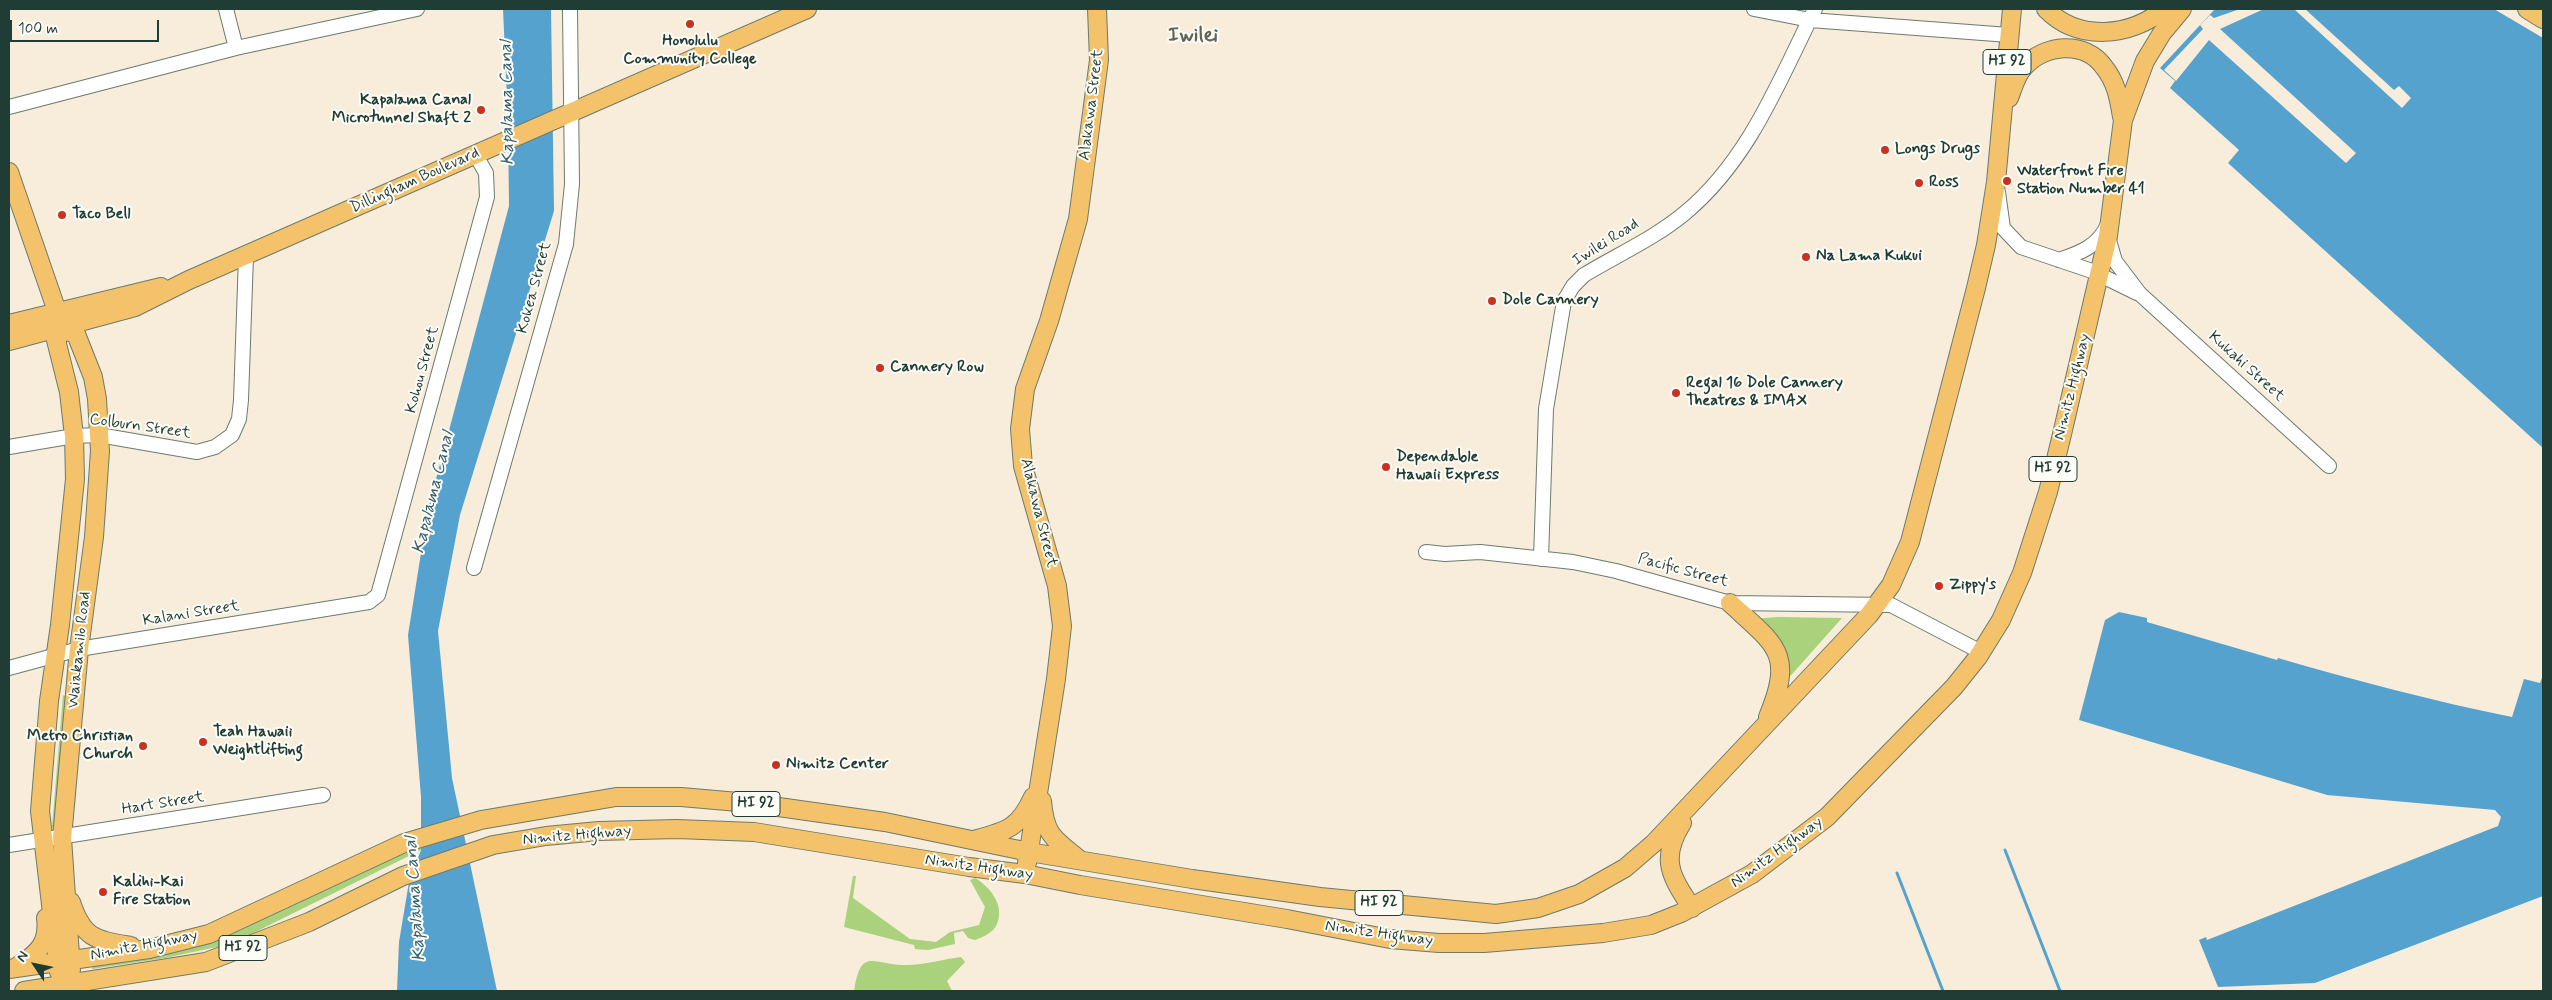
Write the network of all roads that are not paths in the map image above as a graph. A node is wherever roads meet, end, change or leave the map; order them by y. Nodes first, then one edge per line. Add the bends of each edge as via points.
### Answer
1 (226, 9) edge
2 (418, 9) edge
3 (570, 9) edge
4 (807, 9) edge
5 (1097, 9) edge
6 (1754, 9) edge
7 (1826, 9) edge
8 (2012, 9) edge
9 (2046, 9) edge
10 (2164, 9) edge
11 (2182, 9) edge
12 (2527, 9) edge
13 (1812, 14) edge
14 (2543, 19) edge
15 (1835, 22) junction
16 (2108, 33) junction
17 (2009, 35) junction
18 (236, 48) junction
19 (2095, 57) junction
20 (9, 107) edge
21 (572, 111) junction
22 (2003, 115) junction
23 (2123, 120) junction
24 (475, 154) junction
25 (9, 172) edge
26 (1996, 182) junction
27 (2111, 213) junction
28 (2108, 236) junction
29 (246, 256) junction
30 (2058, 260) junction
31 (2100, 276) junction
32 (2140, 294) junction
33 (61, 323) junction
34 (9, 324) edge
35 (9, 341) edge
36 (99, 435) junction
37 (74, 436) junction
38 (9, 447) edge
39 (2329, 466) dead end
40 (1426, 552) dead end
41 (1541, 559) junction
42 (474, 568) dead end
43 (378, 595) joint
44 (1730, 603) junction
45 (1879, 604) junction
46 (79, 649) junction
47 (1981, 652) junction
48 (56, 653) junction
49 (9, 668) edge
50 (1763, 729) junction
51 (1040, 781) junction
52 (323, 795) dead end
53 (1695, 800) junction
54 (62, 838) junction
55 (976, 839) junction
56 (44, 840) junction
57 (9, 845) edge
58 (1029, 852) junction
59 (1080, 860) junction
60 (1025, 874) junction
61 (56, 881) junction
62 (1692, 908) junction
63 (149, 949) junction
64 (65, 960) junction
65 (12, 968) edge
66 (66, 984) junction
67 (24, 991) edge

1 - 18 street
2 - 18 street
3 - 21 street, Kokea Street
4 - 21 main road, Dillingham Boulevard
5 - 51 main road, Alakawa Street via 1098,60 1078,219 1025,389 1020,429 1024,473 1056,586 1062,626
6 - 13 street
7 - 15 street
8 - 17 main road, Nimitz Highway / HI 92
9 - 16 main road via 2072,26
10 - 16 main road via 2137,26
11 - 23 main road, Nimitz Highway / HI 92 via 2145,61
12 - 14 main road
13 - 15 street
13 - 41 street, Iwilei Road via 1751,136 1713,187 1668,226 1584,275 1564,300 1546,409
15 - 17 street
16 - 19 main road
17 - 22 main road, Nimitz Highway / HI 92
18 - 20 street
19 - 22 main road via 2067,47 2049,49 2033,57 2022,68
19 - 23 main road via 2104,65 2118,92
21 - 24 main road, Dillingham Boulevard
21 - 42 street, Kokea Street via 572,184 566,244
22 - 26 main road, Nimitz Highway / HI 92
23 - 27 main road, Nimitz Highway / HI 92
24 - 29 main road, Dillingham Boulevard
24 - 43 street, Kohou Street via 486,173 487,198
25 - 33 main road, Waiakamilo Road
26 - 30 street, Kukahi Street via 2000,220 2008,236 2021,247
26 - 45 main road, Nimitz Highway / HI 92 via 1978,280 1915,525 1902,563
27 - 28 main road, Nimitz Highway / HI 92
27 - 30 street via 2105,232 2094,244
28 - 31 main road, Nimitz Highway / HI 92
28 - 32 street, Kukahi Street via 2115,261
29 - 33 main road, Dillingham Boulevard via 189,280
29 - 36 street, Colburn Street via 242,400 232,434 215,447 197,452
30 - 31 street, Kukahi Street
31 - 32 street, Kukahi Street
31 - 47 main road, Nimitz Highway / HI 92 via 2037,528 2012,599
32 - 39 street, Kukahi Street
33 - 34 main road, Dillingham Boulevard
33 - 35 main road, Dillingham Boulevard
33 - 36 main road, Waiakamilo Road via 76,334 93,377
33 - 37 main road, Waiakamilo Road via 56,340
36 - 37 street, Colburn Street
36 - 46 main road, Waiakamilo Road via 100,472 95,528
37 - 38 street, Colburn Street
37 - 48 main road, Waiakamilo Road via 74,505
40 - 41 street, Pacific Street via 1470,551
41 - 44 street, Pacific Street via 1602,568
43 - 46 street, Kalani Street via 369,602 281,618
44 - 45 street, Pacific Street
44 - 50 main road via 1765,633 1779,658 1778,693
45 - 47 street, Pacific Street via 1891,605
45 - 50 main road, Nimitz Highway / HI 92
46 - 48 street, Kalani Street
46 - 54 main road, Waiakamilo Road
47 - 62 main road, Nimitz Highway / HI 92 via 1941,702 1827,817 1752,874
48 - 49 street, Kalani Street
48 - 56 main road, Waiakamilo Road via 40,811
50 - 53 main road, Nimitz Highway / HI 92
51 - 55 main road via 1026,813 1018,822 1004,831
51 - 58 main road, Alakawa Street
51 - 59 main road via 1044,823 1053,838
52 - 54 street, Hart Street
53 - 59 main road, Nimitz Highway / HI 92 via 1654,843 1617,874 1579,894 1518,912 1496,914 1320,897
53 - 62 main road via 1673,837 1669,860 1677,885
54 - 56 street, Hart Street
54 - 61 main road, Waiakamilo Road
55 - 58 main road, Nimitz Highway / HI 92
55 - 63 main road, Nimitz Highway / HI 92 via 788,808 681,797 597,799 481,820 404,843 223,928
56 - 57 street, Hart Street
56 - 61 main road, Waiakamilo Road
58 - 59 main road, Nimitz Highway / HI 92
58 - 60 main road, Alakawa Street
60 - 62 main road, Nimitz Highway / HI 92 via 1390,938 1439,943 1484,943 1638,928
60 - 66 main road, Nimitz Highway / HI 92 via 754,832 677,829 546,836 493,845 403,876 309,922 206,962
61 - 63 main road via 85,930 99,940
61 - 64 main road, Waiakamilo Road
61 - 65 main road via 44,905 47,937 42,948
63 - 64 main road, Nimitz Highway / HI 92
64 - 65 main road, Nimitz Highway / HI 92
64 - 66 main road, Waiakamilo Road
66 - 67 main road, Nimitz Highway / HI 92

